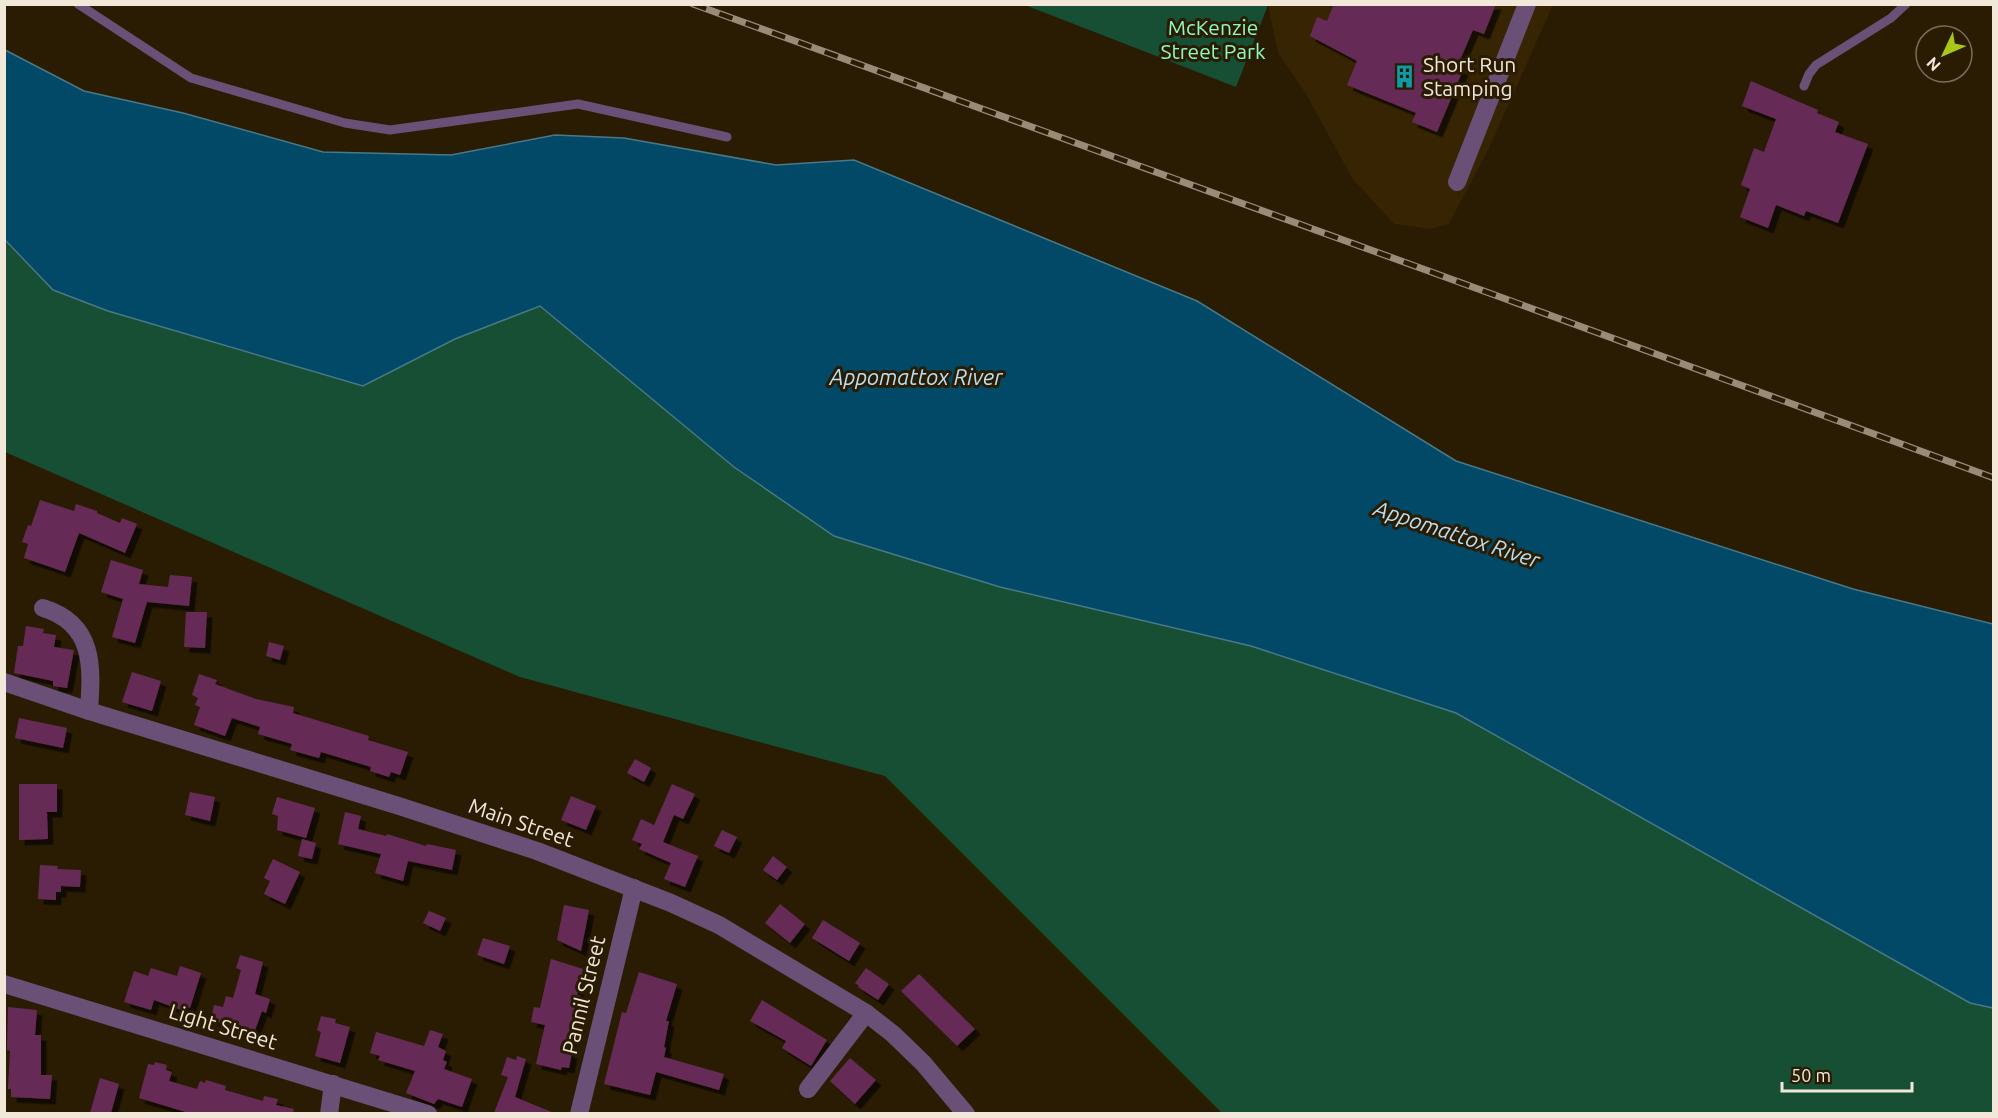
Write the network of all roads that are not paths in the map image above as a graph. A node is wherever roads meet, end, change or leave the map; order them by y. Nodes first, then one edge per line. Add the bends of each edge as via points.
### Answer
1 (78, 4) edge
2 (1527, 4) edge
3 (1906, 4) edge
4 (1804, 86) dead end
5 (727, 137) dead end
6 (1457, 182) dead end
7 (44, 608) dead end
8 (4, 682) edge
9 (89, 711) junction
10 (634, 888) junction
11 (4, 984) edge
12 (866, 1013) junction
13 (333, 1084) junction
14 (808, 1089) dead end
15 (328, 1113) edge
16 (428, 1113) edge
17 (579, 1113) edge
18 (966, 1113) edge

1 - 5 lane via 191,78 345,123 390,130 578,104
2 - 6 street
3 - 4 lane via 1891,18 1816,65
7 - 9 street via 69,620 87,649 92,673
8 - 9 street, Main Street
9 - 10 street, Main Street via 420,813
10 - 12 street, Main Street via 719,926
10 - 17 street, Pannil Street
11 - 13 street, Light Street
12 - 14 street
12 - 18 street, Main Street via 923,1063
13 - 15 street
13 - 16 street, Light Street

